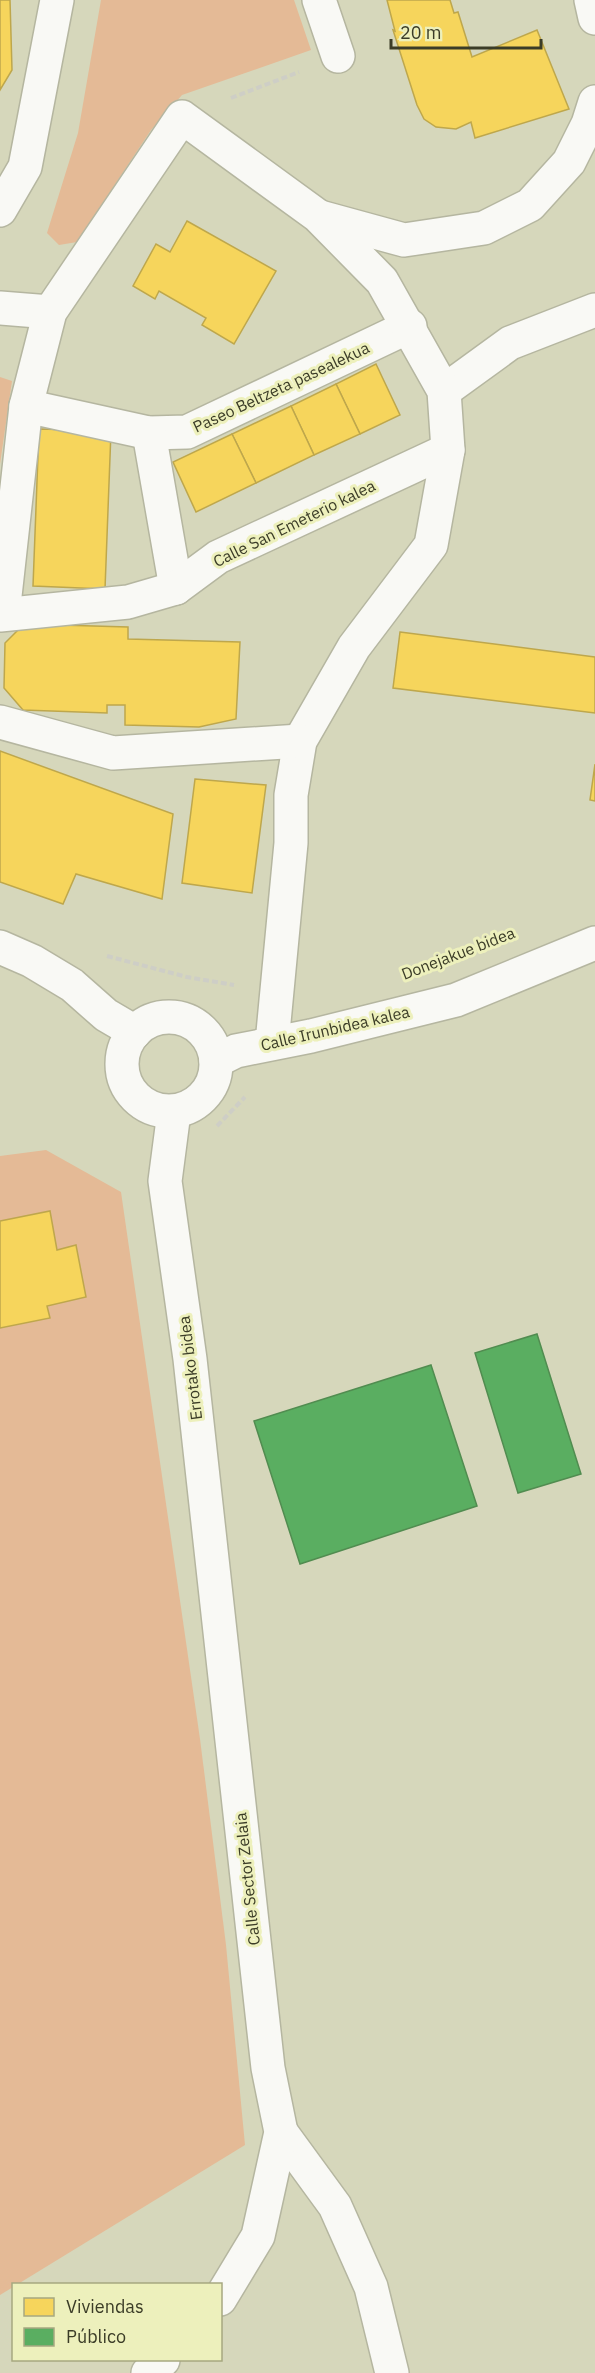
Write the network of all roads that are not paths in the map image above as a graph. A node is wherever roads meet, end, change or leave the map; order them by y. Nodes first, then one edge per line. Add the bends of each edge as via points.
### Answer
1 (57, 0) edge
2 (319, 0) edge
3 (591, 0) edge
4 (595, 18) edge
5 (338, 56) dead end
6 (595, 102) edge
7 (0, 210) edge
8 (318, 216) junction
9 (0, 308) edge
10 (595, 309) edge
11 (50, 312) junction
12 (410, 326) junction
13 (444, 391) junction
14 (26, 406) junction
15 (149, 434) junction
16 (448, 450) junction
17 (176, 588) junction
18 (2, 615) edge
19 (0, 722) edge
20 (300, 741) junction
21 (595, 943) edge
22 (0, 947) edge
23 (135, 1032) junction
24 (272, 1043) junction
25 (216, 1061) junction
26 (174, 1112) junction
27 (219, 1625) joint
28 (281, 2132) junction
29 (222, 2296) edge
30 (162, 2361) edge
31 (148, 2373) edge
32 (393, 2373) edge

1 - 7 street via 25,167
2 - 5 street
3 - 4 street
6 - 8 street via 569,162 530,205 484,228 404,240
8 - 11 street via 182,117
8 - 12 street via 382,281
9 - 11 street
10 - 13 street via 510,343
11 - 14 street
12 - 13 street
12 - 15 street, Paseo Beltzeta pasealekua via 187,432
13 - 16 street
14 - 15 street, Paseo Beltzeta pasealekua
14 - 18 street
15 - 17 street
16 - 17 street, Calle San Emeterio kalea via 218,557
16 - 20 street via 430,544 354,647
17 - 18 street, Calle San Emeterio kalea via 128,602
19 - 20 street via 113,753
20 - 24 street via 291,795 291,843
21 - 24 street, Calle Irunbidea kalea via 456,1000
22 - 23 street via 72,985 106,1016
23 - 25 street via 164,1017 181,1018 200,1029 211,1042
23 - 26 street via 124,1049 125,1082 134,1097 149,1107
24 - 25 street, Calle Irunbidea kalea via 236,1051
25 - 26 street via 213,1082 200,1100
26 - 27 street, Errotako bidea via 165,1181 190,1359
27 - 28 street, Calle Sector Zelaia via 268,2068
28 - 29 street via 258,2236
28 - 32 street via 335,2206 371,2287
30 - 31 street

